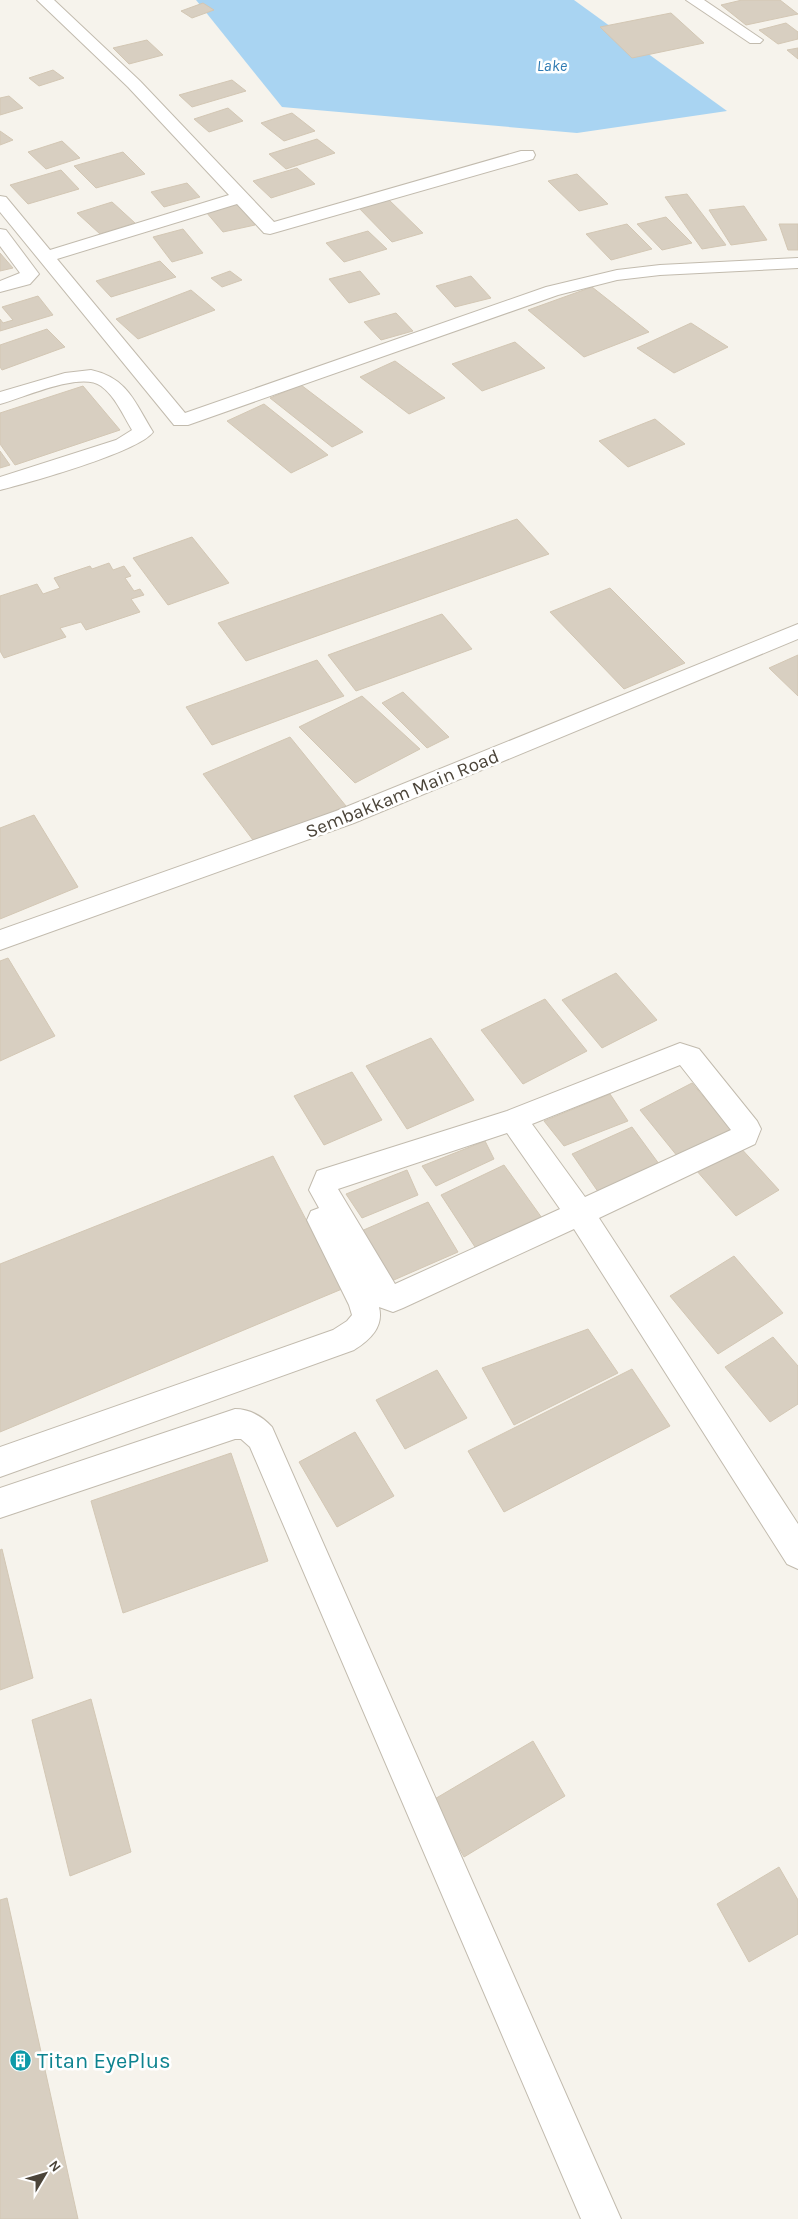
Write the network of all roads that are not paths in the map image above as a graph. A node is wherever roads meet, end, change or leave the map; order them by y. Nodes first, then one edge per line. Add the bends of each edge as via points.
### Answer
1 (45, 0) edge
2 (694, 0) edge
3 (755, 40) dead end
4 (527, 155) dead end
5 (241, 197) junction
6 (0, 201) edge
7 (0, 234) edge
8 (45, 257) junction
9 (798, 263) edge
10 (0, 287) edge
11 (27, 290) dead end
12 (0, 298) edge
13 (64, 360) dead end
14 (0, 382) edge
15 (0, 398) edge
16 (0, 484) edge
17 (798, 631) edge
18 (0, 940) edge
19 (513, 1120) junction
20 (317, 1210) dead end
21 (580, 1213) junction
22 (0, 1462) edge
23 (0, 1503) edge
24 (798, 1553) edge
25 (600, 2219) edge

1 - 5 street via 134,84
2 - 3 street
4 - 5 street via 270,229
5 - 8 street
6 - 8 street
7 - 10 street via 30,274 24,280
8 - 9 street via 181,421 552,291 617,275 660,270
11 - 12 street
13 - 14 street
15 - 16 street via 68,377 101,378 119,393 143,432 123,444
17 - 18 street, Sembakkam Main Road via 345,818
19 - 21 street
19 - 21 street via 680,1054 688,1057 747,1128 745,1136
19 - 21 street via 327,1180 323,1190 385,1295 393,1299
20 - 22 street via 364,1304 367,1318 358,1330 343,1340
21 - 24 street
23 - 25 street via 235,1424 253,1428 261,1437

